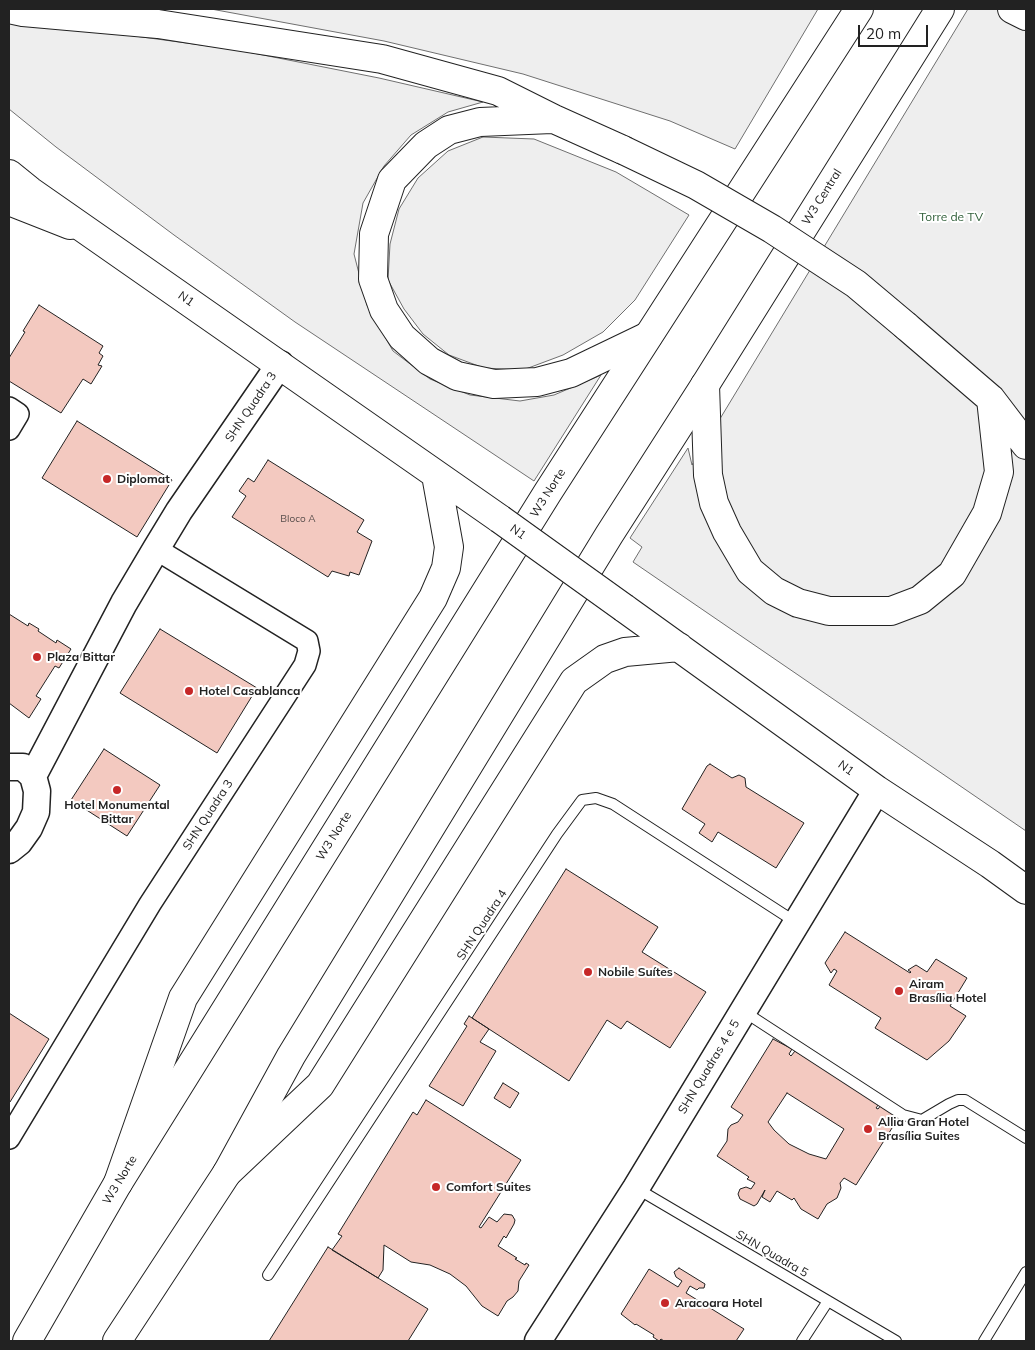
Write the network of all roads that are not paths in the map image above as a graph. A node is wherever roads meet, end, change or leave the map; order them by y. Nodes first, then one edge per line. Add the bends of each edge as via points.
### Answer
1 (9, 9) edge
2 (859, 9) edge
3 (940, 9) edge
4 (1012, 9) edge
5 (1026, 16) edge
6 (554, 119) junction
7 (9, 174) edge
8 (9, 201) edge
9 (93, 234) junction
10 (648, 336) junction
11 (280, 364) junction
12 (705, 385) junction
13 (992, 399) junction
14 (9, 408) edge
15 (9, 429) edge
16 (1026, 445) edge
17 (436, 475) junction
18 (156, 549) junction
19 (679, 647) junction
20 (9, 766) edge
21 (33, 776) junction
22 (877, 790) junction
23 (9, 850) edge
24 (1026, 890) edge
25 (797, 923) junction
26 (743, 1011) junction
27 (9, 1138) edge
28 (1026, 1138) edge
29 (227, 1173) junction
30 (118, 1183) junction
31 (636, 1188) junction
32 (1026, 1272) edge
33 (268, 1276) dead end
34 (828, 1301) junction
35 (27, 1341) edge
36 (117, 1341) edge
37 (538, 1341) edge
38 (802, 1341) edge
39 (896, 1341) edge
40 (984, 1341) edge

1 - 6 main road via 158,24 382,59 498,91
2 - 10 main road
3 - 12 main road, W3 Central
4 - 5 main road
6 - 10 main road via 480,122 449,130 426,145 392,180 374,234 372,279 384,310 402,337 430,361 456,376 494,384 537,382 571,373
6 - 13 main road, bridge via 696,185 772,229 856,284
7 - 9 main road, N1
8 - 9 main road
9 - 11 main road, N1
10 - 30 main road, W3 Norte
11 - 17 main road, N1
11 - 18 street, SHN Quadra 3
12 - 13 main road via 708,475 714,503 727,532 750,570 774,590 798,603 829,611 891,610 920,600 952,574 987,513 999,472
12 - 29 main road via 296,1047
13 - 16 main road
14 - 15 street via 18,414
17 - 19 main road, N1, bridge
17 - 30 main road via 449,547 446,568 433,598 183,998
18 - 21 street, SHN Quadra 3
18 - 27 street, SHN Quadra 3 via 307,641 309,651 305,666 150,904
19 - 22 main road, N1
19 - 29 main road via 625,652 605,659 574,681 320,1085
20 - 21 street via 23,767
21 - 23 street via 37,791 36,812 29,828
22 - 24 main road, N1
22 - 25 street, SHN Quadras 4 e 5
25 - 26 street, SHN Quadras 4 e 5
25 - 33 lane, SHN Quadra 4 via 613,804 596,798 582,800
26 - 28 lane via 902,1115 922,1120 949,1104 965,1100
26 - 31 street, SHN Quadras 4 e 5
29 - 36 main road
30 - 35 main road, W3 Norte
31 - 34 lane, SHN Quadra 5
31 - 37 street, SHN Quadras 4 e 5
32 - 40 lane
34 - 38 lane
34 - 39 lane, SHN Quadra 5

